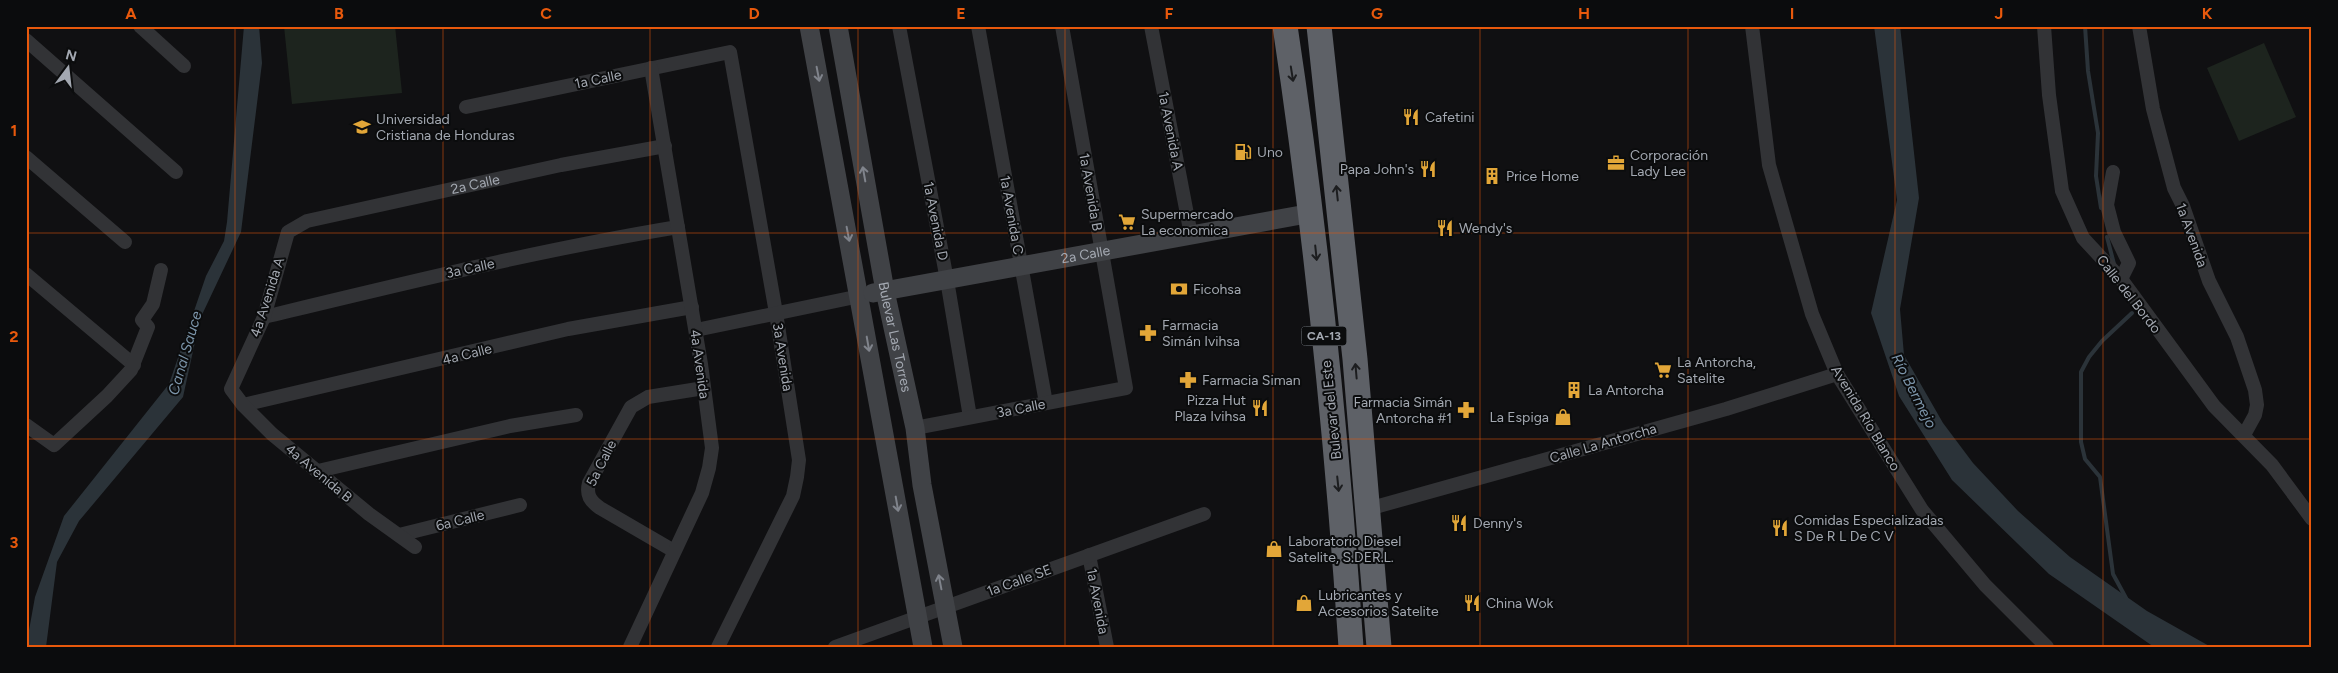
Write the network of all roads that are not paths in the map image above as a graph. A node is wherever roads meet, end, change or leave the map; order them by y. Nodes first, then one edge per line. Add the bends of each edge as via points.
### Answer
1 (140, 26) edge
2 (809, 26) edge
3 (838, 26) edge
4 (899, 26) edge
5 (978, 26) edge
6 (1062, 26) edge
7 (1151, 26) edge
8 (1285, 26) edge
9 (1752, 26) edge
10 (2044, 26) edge
11 (2139, 26) edge
12 (1321, 34) edge
13 (26, 40) edge
14 (730, 52) joint
15 (184, 66) dead end
16 (651, 68) junction
17 (466, 107) dead end
18 (665, 146) junction
19 (26, 157) edge
20 (176, 172) dead end
21 (2112, 172) dead end
22 (1312, 213) junction
23 (678, 227) junction
24 (288, 232) joint
25 (1191, 235) junction
26 (125, 242) dead end
27 (1101, 252) junction
28 (1021, 266) junction
29 (161, 270) dead end
30 (26, 274) edge
31 (2121, 279) junction
32 (947, 280) junction
33 (885, 291) junction
34 (860, 296) junction
35 (692, 307) junction
36 (776, 313) junction
37 (264, 317) junction
38 (696, 330) junction
39 (134, 365) junction
40 (1838, 374) junction
41 (704, 388) junction
42 (1126, 388) joint
43 (231, 389) joint
44 (1046, 403) junction
45 (243, 405) junction
46 (576, 415) dead end
47 (970, 417) junction
48 (26, 425) edge
49 (915, 428) junction
50 (2244, 435) junction
51 (318, 471) junction
52 (520, 505) dead end
53 (1368, 509) junction
54 (1204, 514) dead end
55 (2312, 519) edge
56 (399, 535) junction
57 (415, 547) dead end
58 (674, 551) junction
59 (1090, 555) junction
60 (945, 607) junction
61 (917, 617) junction
62 (630, 647) edge
63 (718, 647) edge
64 (835, 647) edge
65 (923, 647) edge
66 (953, 647) edge
67 (1107, 647) edge
68 (1351, 647) edge
69 (1379, 647) edge
70 (2047, 647) edge

1 - 15 street
2 -> 34 street, Bulevar Las Torres
33 -> 3 street, Bulevar Las Torres
4 - 32 street, 1a Avenida D
5 - 28 street, 1a Avenida C
6 - 27 street, 1a Avenida B
7 - 25 street, 1a Avenida A
8 -> 22 highway, Bulevar del Este / CA-13
9 - 40 street, Avenida Río Blanco via 1769,166 1812,314
10 - 31 street, Calle del Bordo via 2049,95 2062,191 2084,238
11 - 50 street, 1a Avenida via 2153,109 2174,188 2209,281 2237,337 2255,390 2255,415
53 -> 12 highway, Bulevar del Este / CA-13
13 - 20 street
14 - 16 street, 1a Calle
14 - 36 street, 3a Avenida
16 - 17 street, 1a Calle
16 - 18 street, 4a Avenida
18 - 23 street, 4a Avenida
18 - 24 street, 2a Calle via 561,165 307,221
19 - 26 street
21 - 31 street via 2107,205 2114,232 2129,263
22 - 25 street, 2a Calle
22 -> 68 highway, Bulevar del Este / CA-13
23 - 35 street, 4a Avenida
23 - 37 street, 3a Calle via 474,267
24 - 37 street, 4a Avenida A
25 - 27 street, 2a Calle
27 - 28 street, 2a Calle
27 - 42 street, 1a Avenida B
28 - 32 street, 2a Calle
28 - 44 street, 1a Avenida C
29 - 39 street via 153,304 142,320 148,327
30 - 39 street
31 - 50 street, Calle del Bordo via 2204,392
32 - 33 street, 2a Calle
32 - 47 street, 1a Avenida D
33 - 34 street, 2a Calle
33 - 49 street, Bulevar Las Torres
34 - 36 street
34 -> 61 street, Bulevar Las Torres
35 - 38 street, 4a Avenida
35 - 45 street, 4a Calle via 568,329
36 - 38 street
36 - 63 street, 3a Avenida via 799,460 798,477 793,496
37 - 43 street, 4a Avenida A
38 - 41 street, 4a Avenida
39 - 48 street via 107,396 54,445
40 - 53 street, Calle La Antorcha
40 - 70 street, Avenida Río Blanco via 1922,510 1985,585
41 - 58 street, 4a Avenida via 712,448 709,468 702,493
41 - 58 street, 5a Calle via 648,397 631,407 587,492 591,502
42 - 44 street, 3a Calle
43 - 45 street, 4a Avenida B
44 - 47 street, 3a Calle
45 - 51 street, 4a Avenida B via 272,434
46 - 51 street via 510,426
47 - 49 street, 3a Calle
60 -> 49 street, Bulevar Las Torres via 922,485
50 - 55 street, Calle del Bordo via 2272,465
51 - 56 street, 4a Avenida B
52 - 56 street, 6a Calle
53 - 69 highway, Bulevar del Este / CA-13
54 - 59 street, 1a Calle SE
56 - 57 street, 4a Avenida B
58 - 62 street, 4a Avenida
59 - 60 street, 1a Calle SE
59 - 67 street, 1a Avenida
60 - 61 street, 1a Calle SE
60 - 66 street, Bulevar Las Torres
61 - 64 street, 1a Calle SE
61 - 65 street, Bulevar Las Torres

